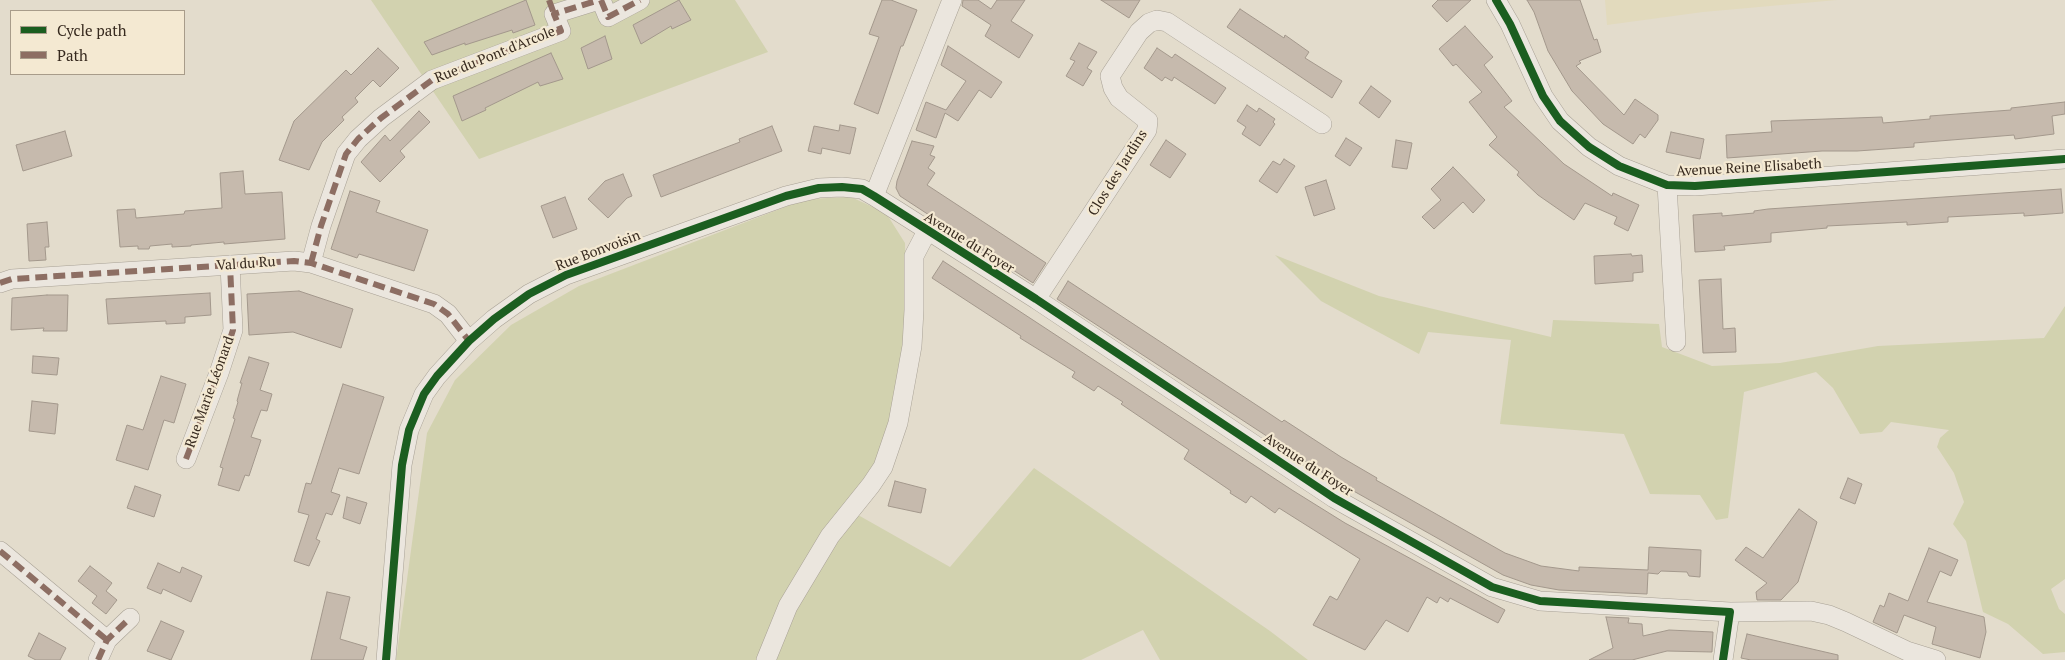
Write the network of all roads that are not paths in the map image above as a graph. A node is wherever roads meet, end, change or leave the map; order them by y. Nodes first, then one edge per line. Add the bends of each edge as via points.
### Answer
1 (600, 0) edge
2 (640, 0) edge
3 (952, 0) edge
4 (1496, 0) edge
5 (551, 7) edge
6 (1322, 124) dead end
7 (2065, 159) edge
8 (1667, 185) junction
9 (874, 196) junction
10 (927, 230) junction
11 (311, 263) junction
12 (230, 265) junction
13 (0, 284) edge
14 (1036, 299) junction
15 (469, 341) junction
16 (1676, 342) dead end
17 (186, 459) dead end
18 (0, 551) edge
19 (1730, 612) junction
20 (130, 618) dead end
21 (107, 640) junction
22 (98, 660) edge
23 (386, 660) edge
24 (766, 660) edge
25 (1723, 660) edge
26 (1936, 660) edge

1 - 2 street, Rue du Pont d'Arcole via 608,17
1 - 5 street, Rue du Pont d'Arcole
3 - 9 street
4 - 8 street, Avenue Reine Elisabeth via 1543,96 1560,121 1589,148 1619,166
5 - 11 street, Rue du Pont d'Arcole via 561,31 432,80 358,139 346,154
6 - 14 street, Clos des Jardins via 1166,22 1157,20 1149,23 1139,32 1110,76 1119,98 1148,121 1147,130
7 - 8 street, Avenue Reine Elisabeth
8 - 16 street, Avenue Reine Elisabeth
9 - 10 street, Avenue du Foyer
9 - 15 street, Rue Bonvoisin via 862,189 819,188 786,196 653,243 566,275 529,294
10 - 14 street, Avenue du Foyer
10 - 24 street via 914,256 912,346 898,423 883,467 830,536 788,606
11 - 12 street, Val du Ru
11 - 15 street, Val du Ru via 434,304 448,314
12 - 13 street, Val du Ru via 12,279
12 - 17 street, Rue Marie Léonard via 233,330
14 - 19 street, Avenue du Foyer via 1334,498 1492,587 1540,601
15 - 23 street, Rue Bonvoisin via 424,394 409,430 402,465
18 - 21 street
19 - 25 street
19 - 26 street, Avenue du Foyer via 1811,611 1829,615 1907,651
20 - 21 street
21 - 22 street

